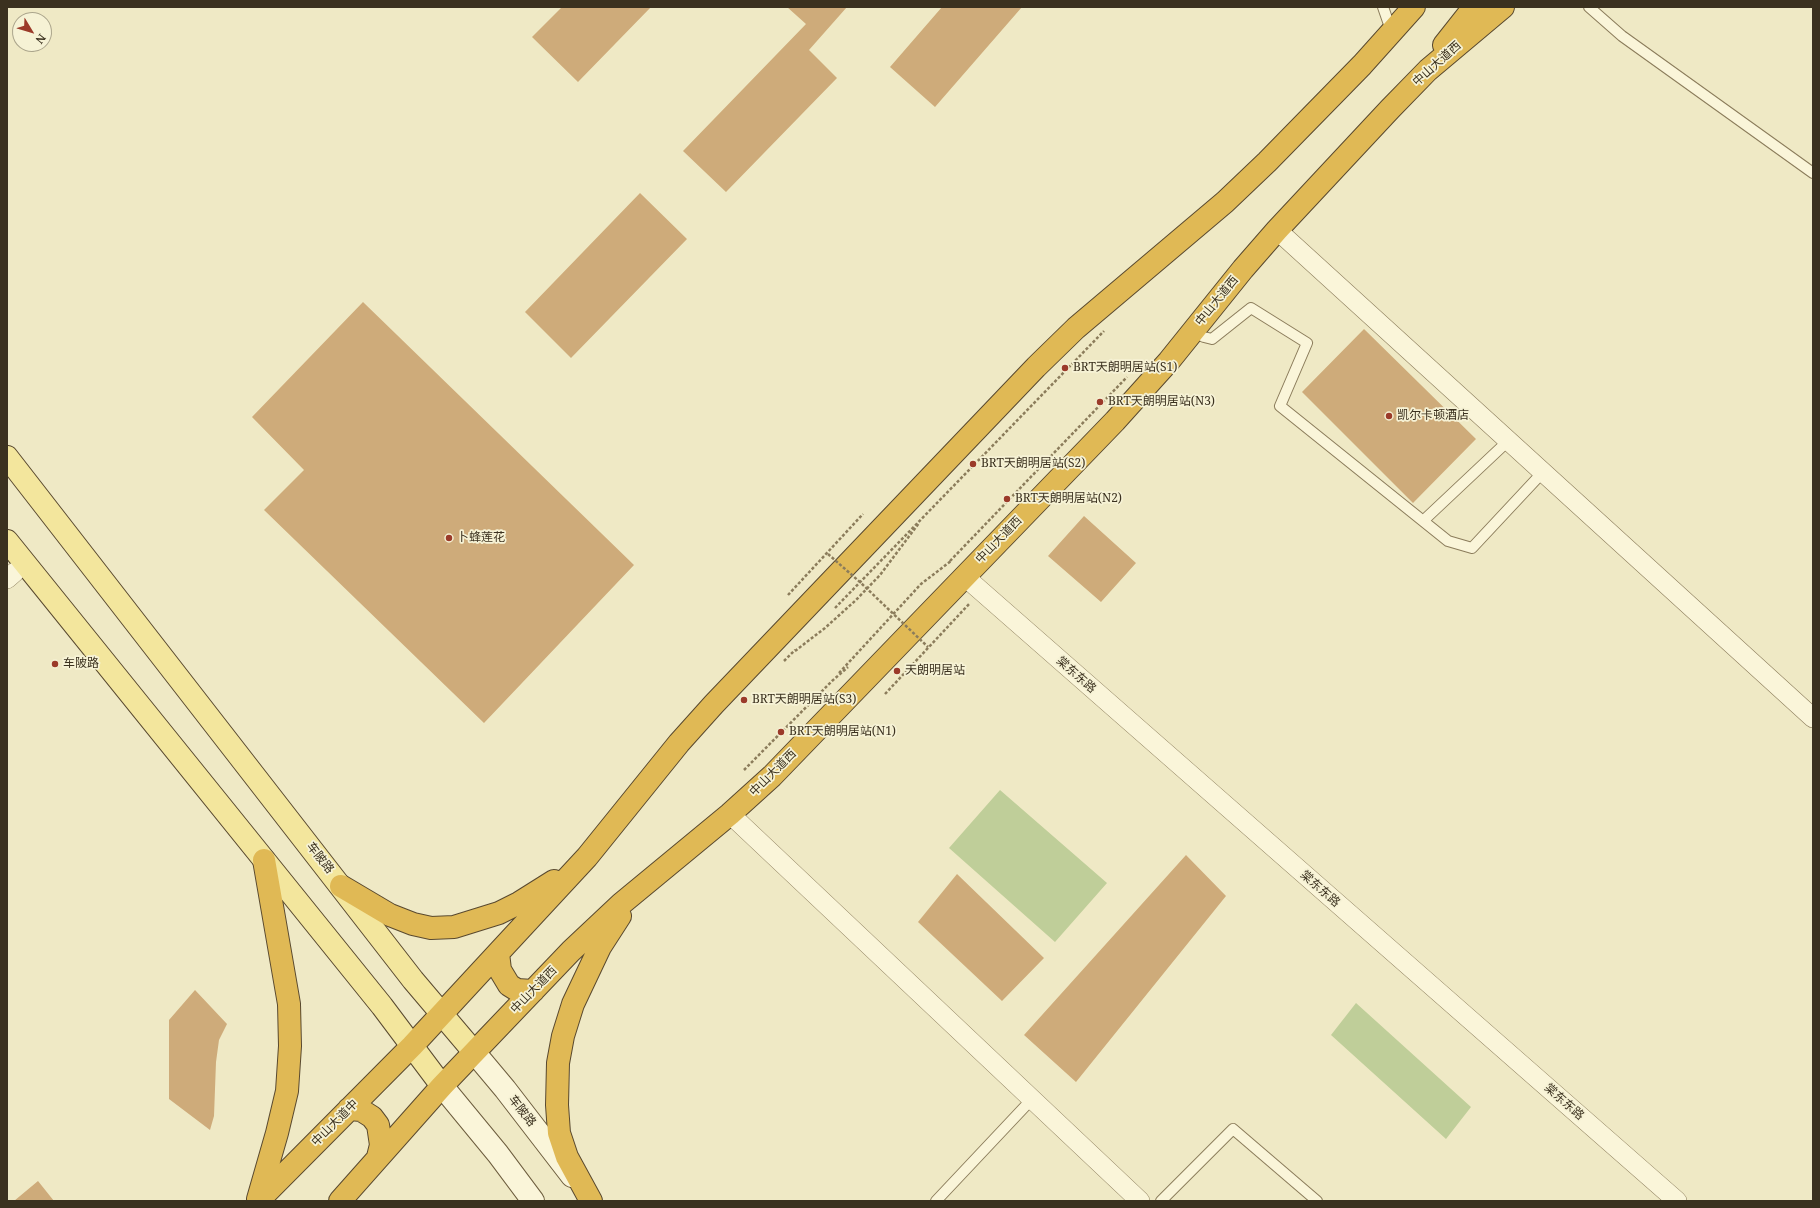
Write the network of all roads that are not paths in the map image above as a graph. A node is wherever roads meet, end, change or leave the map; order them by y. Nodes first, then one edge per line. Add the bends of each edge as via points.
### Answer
1 (1383, 7) edge
2 (1414, 7) edge
3 (1474, 7) edge
4 (1503, 7) edge
5 (1589, 7) edge
6 (1392, 33) junction
7 (1428, 70) junction
8 (1813, 173) edge
9 (1277, 230) junction
10 (1193, 330) junction
11 (1508, 440) junction
12 (7, 457) edge
13 (1543, 472) junction
14 (1423, 521) junction
15 (7, 541) edge
16 (957, 568) junction
17 (1813, 718) edge
18 (730, 814) junction
19 (587, 857) junction
20 (264, 860) junction
21 (649, 881) junction
22 (341, 886) junction
23 (498, 953) junction
24 (533, 991) junction
25 (441, 1013) junction
26 (412, 1046) junction
27 (474, 1052) junction
28 (442, 1086) junction
29 (1032, 1099) junction
30 (349, 1109) junction
31 (378, 1157) junction
32 (257, 1201) edge
33 (340, 1201) edge
34 (533, 1201) edge
35 (591, 1201) edge
36 (936, 1201) edge
37 (1140, 1201) edge
38 (1160, 1201) edge
39 (1317, 1201) edge
40 (1677, 1201) edge

1 - 6 lane
2 - 6 highway
3 - 7 highway via 1450,36
4 - 7 highway, 中山大道西
5 - 8 lane via 1622,36
6 - 19 highway via 1304,126 1225,202 1076,328 1036,367 714,704 669,755
7 - 9 highway, 中山大道西
9 - 10 highway, 中山大道西
9 - 11 street
10 - 14 lane via 1212,339 1251,308 1307,343 1280,406
10 - 16 highway, 中山大道西 via 1115,421
11 - 13 street
11 - 14 lane
12 - 22 main road, 车陂路
13 - 14 lane via 1472,548 1448,541
13 - 17 street
15 - 20 main road
16 - 18 highway, 中山大道西 via 772,776
16 - 40 street, 棠东东路
18 - 21 highway, 中山大道西
18 - 29 street
19 - 22 highway via 519,903 478,921 454,927 431,928 413,924 390,915
19 - 23 highway
20 - 26 main road
20 - 32 highway via 289,1004 290,1046 287,1091
21 - 24 highway, 中山大道西 via 594,929
21 - 35 highway via 618,919 600,947 573,1004 563,1036 558,1070 559,1133 567,1157
22 - 25 main road, 车陂路
23 - 24 highway via 500,970 509,985 517,990
23 - 25 highway
24 - 27 highway, 中山大道西
25 - 26 highway
25 - 27 main road, 车陂路
26 - 28 main road
26 - 30 highway, 中山大道中
27 - 28 highway
27 - 35 main road, 车陂路
28 - 31 highway
28 - 34 main road
29 - 36 lane
29 - 37 street
30 - 31 highway via 361,1110 372,1117 378,1125 381,1146
30 - 32 highway, 中山大道中
31 - 33 highway
38 - 39 lane via 1233,1129

